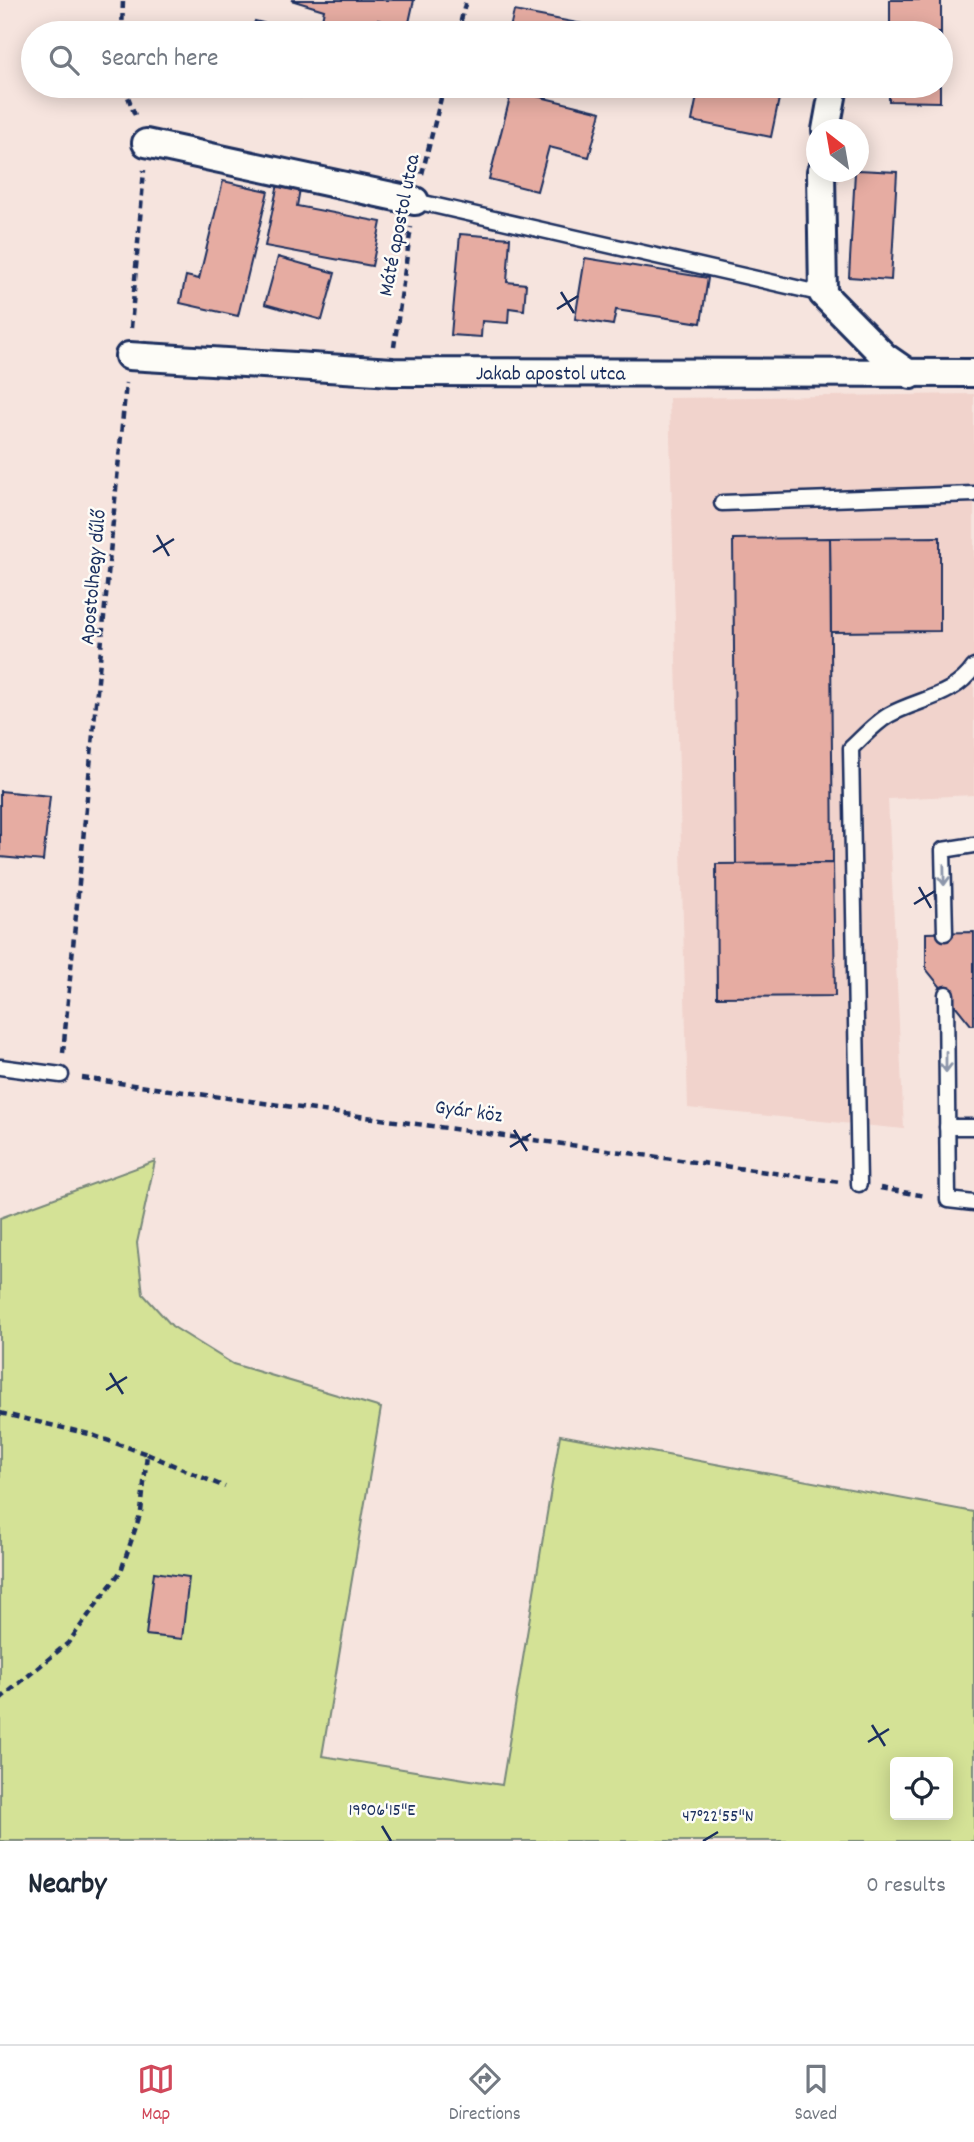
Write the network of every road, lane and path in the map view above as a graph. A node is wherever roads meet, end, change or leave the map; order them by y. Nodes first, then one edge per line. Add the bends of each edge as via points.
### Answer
1 (123, 0) edge
2 (466, 0) edge
3 (122, 21) edge
4 (461, 21) edge
5 (129, 98) edge
6 (441, 98) edge
7 (832, 98) edge
8 (828, 119) edge
9 (146, 143) junction
10 (821, 182) edge
11 (415, 201) junction
12 (823, 294) junction
13 (128, 356) junction
14 (393, 372) junction
15 (974, 373) edge
16 (911, 375) junction
17 (974, 494) edge
18 (722, 503) dead end
19 (974, 667) edge
20 (974, 845) edge
21 (945, 933) dead end
22 (946, 994) dead end
23 (0, 1067) edge
24 (61, 1075) junction
25 (947, 1127) junction
26 (974, 1127) edge
27 (859, 1184) junction
28 (948, 1199) junction
29 (974, 1203) edge
30 (0, 1413) edge
31 (146, 1454) junction
32 (225, 1487) dead end
33 (0, 1699) edge

1 - 3 path
2 - 4 path
5 - 9 path, Apostolhegy dűlő
6 - 11 path, Máté apostol utca
7 - 8 street
9 - 11 street
9 - 13 path, Apostolhegy dűlő
10 - 12 street
11 - 12 lane
11 - 14 path, Máté apostol utca via 395,329
12 - 16 street
13 - 14 street, Jakab apostol utca
13 - 24 path, Apostolhegy dűlő
14 - 16 street, Jakab apostol utca
15 - 16 street, Jakab apostol utca
17 - 18 lane
19 - 27 lane via 967,679 936,698 888,716 851,747
20 -> 21 lane via 943,850
22 -> 25 lane
23 - 24 lane
24 - 27 path, Gyár köz
25 - 26 lane
25 - 28 lane
27 - 28 path, Gyár köz
28 - 29 lane
30 - 31 path via 89,1434
31 - 32 path
31 - 33 path via 141,1512 121,1571 68,1643

